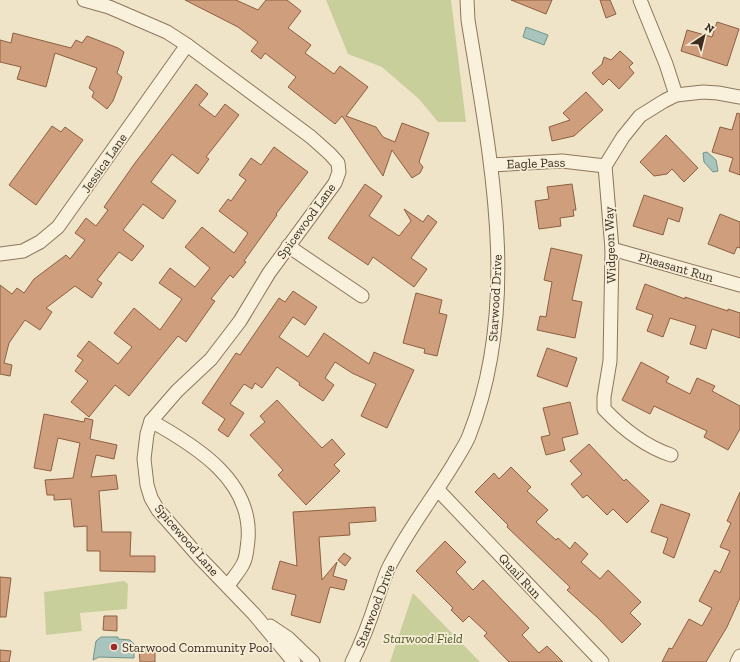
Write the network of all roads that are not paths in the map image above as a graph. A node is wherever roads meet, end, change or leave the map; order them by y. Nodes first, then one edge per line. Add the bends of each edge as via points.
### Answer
1 (84, 0) edge
2 (467, 0) edge
3 (640, 0) edge
4 (186, 45) junction
5 (676, 95) junction
6 (740, 98) edge
7 (491, 165) junction
8 (605, 166) junction
9 (288, 246) junction
10 (612, 249) junction
11 (0, 254) edge
12 (740, 284) edge
13 (362, 296) dead end
14 (151, 421) junction
15 (671, 455) dead end
16 (438, 490) junction
17 (228, 586) junction
18 (254, 614) junction
19 (740, 656) edge
20 (294, 662) edge
21 (313, 662) edge
22 (352, 662) edge
23 (602, 662) edge
24 (737, 662) edge

1 - 4 street, Spicewood Lane via 109,7 167,32
2 - 7 street, Starwood Drive
3 - 5 street
4 - 9 street, Spicewood Lane via 311,136 338,162 339,172 335,183
4 - 11 street, Jessica Lane via 58,227 40,242 23,251
5 - 6 street via 703,92
5 - 8 street via 640,116
7 - 8 street, Eagle Pass via 562,161
7 - 16 street, Starwood Drive via 499,272 496,331 486,380 468,437
8 - 10 street, Widgeon Way
9 - 13 street
9 - 14 street, Spicewood Lane via 240,321 211,359 177,391
10 - 12 street, Pheasant Run
10 - 15 street, Widgeon Way via 610,362 604,409 641,442
14 - 17 street, Spicewood Lane via 144,459 151,498 168,521
14 - 17 street, Spicewood Lane via 211,462 228,477 237,491 246,511 247,549 243,563
16 - 22 street, Starwood Drive via 388,568 363,640
16 - 23 street, Quail Run
17 - 18 street, Spicewood Lane
18 - 20 street, Spicewood Lane
18 - 21 street, Spicewood Lane via 288,638
19 - 24 street

